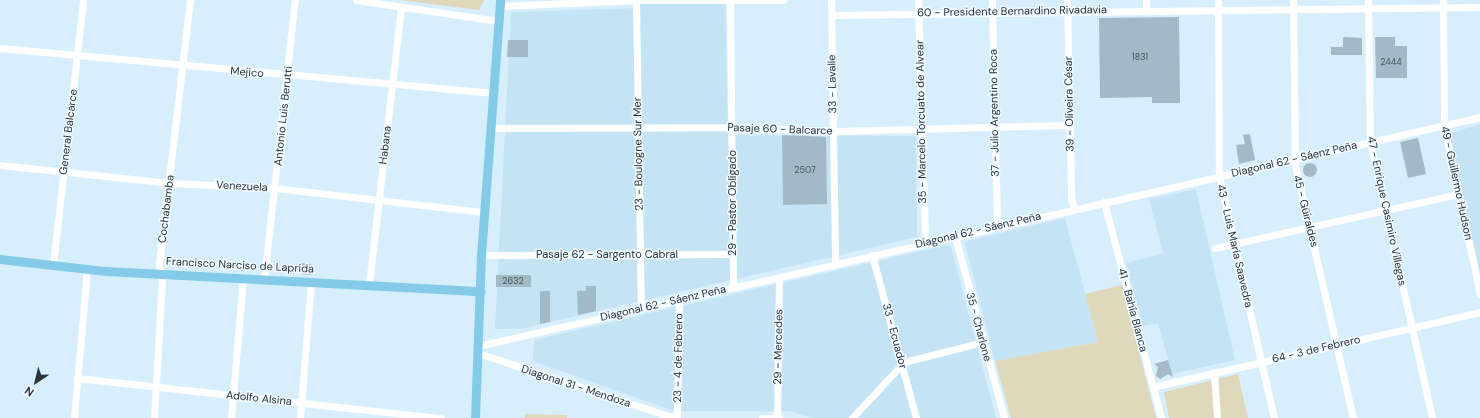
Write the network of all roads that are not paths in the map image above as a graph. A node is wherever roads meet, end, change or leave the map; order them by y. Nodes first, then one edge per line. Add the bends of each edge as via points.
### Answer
1 (83, 0) edge
2 (190, 0) edge
3 (295, 0) edge
4 (356, 0) edge
5 (636, 0) edge
6 (730, 0) edge
7 (783, 0) edge
8 (831, 0) edge
9 (918, 0) edge
10 (992, 0) edge
11 (1067, 0) edge
12 (1146, 0) edge
13 (1218, 0) edge
14 (1293, 0) edge
15 (1368, 0) edge
16 (500, 3) edge
17 (1443, 4) edge
18 (401, 7) junction
19 (1480, 7) edge
20 (1293, 8) junction
21 (1368, 8) junction
22 (1218, 9) junction
23 (1067, 10) junction
24 (1146, 10) junction
25 (993, 11) junction
26 (918, 12) junction
27 (832, 15) junction
28 (499, 21) junction
29 (0, 48) edge
30 (77, 55) junction
31 (182, 66) junction
32 (287, 75) junction
33 (392, 84) junction
34 (494, 93) junction
35 (1480, 117) edge
36 (1069, 125) junction
37 (994, 126) junction
38 (1444, 126) junction
39 (732, 127) junction
40 (921, 127) junction
41 (491, 128) junction
42 (638, 128) junction
43 (833, 129) junction
44 (1370, 142) junction
45 (1294, 159) junction
46 (0, 165) edge
47 (63, 172) junction
48 (1219, 176) junction
49 (170, 183) junction
50 (275, 188) junction
51 (1458, 194) junction
52 (378, 201) junction
53 (1104, 202) junction
54 (1074, 208) junction
55 (1385, 209) junction
56 (484, 212) junction
57 (997, 226) junction
58 (1311, 227) junction
59 (955, 236) junction
60 (925, 243) junction
61 (1234, 244) junction
62 (1215, 248) dead end
63 (640, 254) junction
64 (733, 254) junction
65 (481, 255) junction
66 (872, 255) junction
67 (0, 259) edge
68 (835, 263) junction
69 (53, 265) junction
70 (87, 269) junction
71 (160, 272) junction
72 (779, 277) junction
73 (242, 278) junction
74 (264, 279) junction
75 (311, 281) junction
76 (369, 284) junction
77 (733, 287) junction
78 (480, 291) junction
79 (1480, 294) edge
80 (679, 299) junction
81 (641, 308) junction
82 (1480, 312) edge
83 (1412, 327) junction
84 (984, 342) junction
85 (1337, 344) junction
86 (478, 350) junction
87 (1261, 361) junction
88 (902, 364) junction
89 (1214, 372) junction
90 (77, 378) junction
91 (156, 387) junction
92 (1153, 387) junction
93 (233, 396) junction
94 (301, 403) junction
95 (361, 410) junction
96 (74, 418) edge
97 (154, 418) edge
98 (231, 418) edge
99 (300, 418) edge
100 (360, 418) edge
101 (441, 418) edge
102 (475, 418) edge
103 (676, 418) edge
104 (762, 418) edge
105 (778, 418) edge
106 (852, 418) edge
107 (916, 418) edge
108 (1004, 418) edge
109 (1161, 418) edge
110 (1217, 418) edge
111 (1274, 418) edge
112 (1353, 418) edge
113 (1432, 418) edge

1 - 30 street, General Balcarce
2 - 31 street, Cochabamba
3 - 32 street, Antonio Luis Berutti
4 - 18 street
5 - 6 street
5 - 16 street
5 - 42 street, 23 - Boulogne Sur Mer
6 - 7 street
6 - 39 street, 29 - Pastor Obligado
8 - 27 street, 33 - Lavalle
9 - 26 street, 35 - Marcelo Torcuato de Alvear
10 - 25 street, 37 - Julio Argentino Roca
11 - 23 street, 39 - Oliveira César
12 - 24 street
13 - 22 street, 43 - Luis María Saavedra
14 - 20 street, 45 - Güiraldes
15 - 21 street, 47 - Enrique Casimiro Villegas
16 - 28 main road
17 - 19 street, 60 - Presidente Bernardino Rivadavia
17 - 21 street, 60 - Presidente Bernardino Rivadavia
17 - 38 street, 49 - Guillermo Hudson
18 - 28 street
18 - 33 street, Habana
20 - 21 street, 60 - Presidente Bernardino Rivadavia
20 - 22 street, 60 - Presidente Bernardino Rivadavia
20 - 45 street, 45 - Güiraldes
21 - 44 street, 47 - Enrique Casimiro Villegas
22 - 24 street, 60 - Presidente Bernardino Rivadavia
22 - 48 street, 43 - Luis María Saavedra
23 - 24 street, 60 - Presidente Bernardino Rivadavia
23 - 25 street, 60 - Presidente Bernardino Rivadavia
23 - 36 street, 39 - Oliveira César
25 - 26 street, 60 - Presidente Bernardino Rivadavia
25 - 37 street, 37 - Julio Argentino Roca
26 - 27 street, 60 - Presidente Bernardino Rivadavia
26 - 40 street, 35 - Marcelo Torcuato de Alvear
27 - 43 street, 33 - Lavalle
28 - 34 main road
29 - 30 street, Mejico
30 - 31 street, Mejico
30 - 47 street, General Balcarce
31 - 32 street, Mejico
31 - 49 street, Cochabamba
32 - 33 street, Mejico
32 - 50 street, Antonio Luis Berutti
33 - 34 street, Mejico
33 - 52 street, Habana
34 - 41 main road
35 - 38 street, Diagonal 62 - Sáenz Peña
36 - 37 street, Pasaje 60 - Balcarce
36 - 54 street, 39 - Oliveira César via 1071,199
37 - 40 street, Pasaje 60 - Balcarce
37 - 57 street, 37 - Julio Argentino Roca
38 - 44 street, Diagonal 62 - Sáenz Peña
38 - 51 street, 49 - Guillermo Hudson
39 - 42 street, Pasaje 60 - Balcarce
39 - 43 street, Pasaje 60 - Balcarce
39 - 64 street, 29 - Pastor Obligado
40 - 43 street, Pasaje 60 - Balcarce
40 - 60 street, 35 - Marcelo Torcuato de Alvear
41 - 42 street, Pasaje 60 - Balcarce
41 - 56 main road
42 - 63 street, 23 - Boulogne Sur Mer
43 - 68 street, 33 - Lavalle
44 - 45 street, Diagonal 62 - Sáenz Peña
44 - 55 street, 47 - Enrique Casimiro Villegas
45 - 48 street, Diagonal 62 - Sáenz Peña
45 - 58 street, 45 - Güiraldes
46 - 47 street, Venezuela
47 - 49 street, Venezuela
47 - 69 street, General Balcarce
48 - 53 street, Diagonal 62 - Sáenz Peña
48 - 61 street, 43 - Luis María Saavedra
49 - 50 street, Venezuela
49 - 71 street, Cochabamba
50 - 52 street, Venezuela
50 - 74 street, Antonio Luis Berutti
51 - 55 street
51 - 79 street, 49 - Guillermo Hudson
52 - 56 street, Venezuela
52 - 76 street, Habana
53 - 54 street, Diagonal 62 - Sáenz Peña
53 - 92 street, 41 - Bahía Blanca
54 - 57 street, Diagonal 62 - Sáenz Peña
55 - 58 street
55 - 83 street, 47 - Enrique Casimiro Villegas
56 - 65 main road
57 - 59 street, Diagonal 62 - Sáenz Peña
58 - 61 street
58 - 85 street, 45 - Güiraldes
59 - 60 street, Diagonal 62 - Sáenz Peña
59 - 84 street, 35 - Charlone
60 - 66 street, Diagonal 62 - Sáenz Peña
61 - 62 street
61 - 87 street, 43 - Luis María Saavedra
63 - 64 street, Pasaje 62 - Sargento Cabral
63 - 65 street, Pasaje 62 - Sargento Cabral
63 - 81 street, 23 - Boulogne Sur Mer
64 - 77 street, 29 - Pastor Obligado
65 - 78 main road
66 - 68 street, Diagonal 62 - Sáenz Peña
66 - 88 street, 33 - Ecuador
67 - 69 main road, Francisco Narciso de Laprida
68 - 72 street, Diagonal 62 - Sáenz Peña
69 - 70 main road, Francisco Narciso de Laprida
70 - 71 main road, Francisco Narciso de Laprida
70 - 90 street
71 - 73 main road, Francisco Narciso de Laprida
71 - 91 street, Cochabamba via 162,281
72 - 77 street, Diagonal 62 - Sáenz Peña
72 - 105 street, 29 - Mercedes
73 - 74 main road, Francisco Narciso de Laprida
73 - 93 street
74 - 75 main road, Francisco Narciso de Laprida
75 - 76 main road, Francisco Narciso de Laprida
75 - 94 street
76 - 78 main road, Francisco Narciso de Laprida
77 - 80 street, Diagonal 62 - Sáenz Peña
78 - 86 main road
80 - 81 street, Diagonal 62 - Sáenz Peña
80 - 103 street, 23 - 4 de Febrero
81 - 86 street, Diagonal 62 - Sáenz Peña
82 - 83 street, 64 - 3 de Febrero
83 - 85 street, 64 - 3 de Febrero
83 - 113 street, 47 - Enrique Casimiro Villegas
84 - 88 street
84 - 108 street, 35 - Charlone
85 - 87 street, 64 - 3 de Febrero
85 - 112 street, 45 - Güiraldes
86 - 102 main road
86 - 103 street, Diagonal 31 - Mendoza
87 - 89 street, 64 - 3 de Febrero
87 - 111 street, 43 - Luis María Saavedra
88 - 106 street
88 - 107 street, 33 - Ecuador
89 - 92 street, 64 - 3 de Febrero
89 - 110 street
90 - 91 street, Adolfo Alsina
90 - 96 street
91 - 93 street, Adolfo Alsina
91 - 97 street, Cochabamba
92 - 109 street, 41 - Bahía Blanca
93 - 94 street, Adolfo Alsina
93 - 98 street
94 - 95 street, Adolfo Alsina
94 - 99 street
95 - 100 street
95 - 101 street, Adolfo Alsina
104 - 105 street

